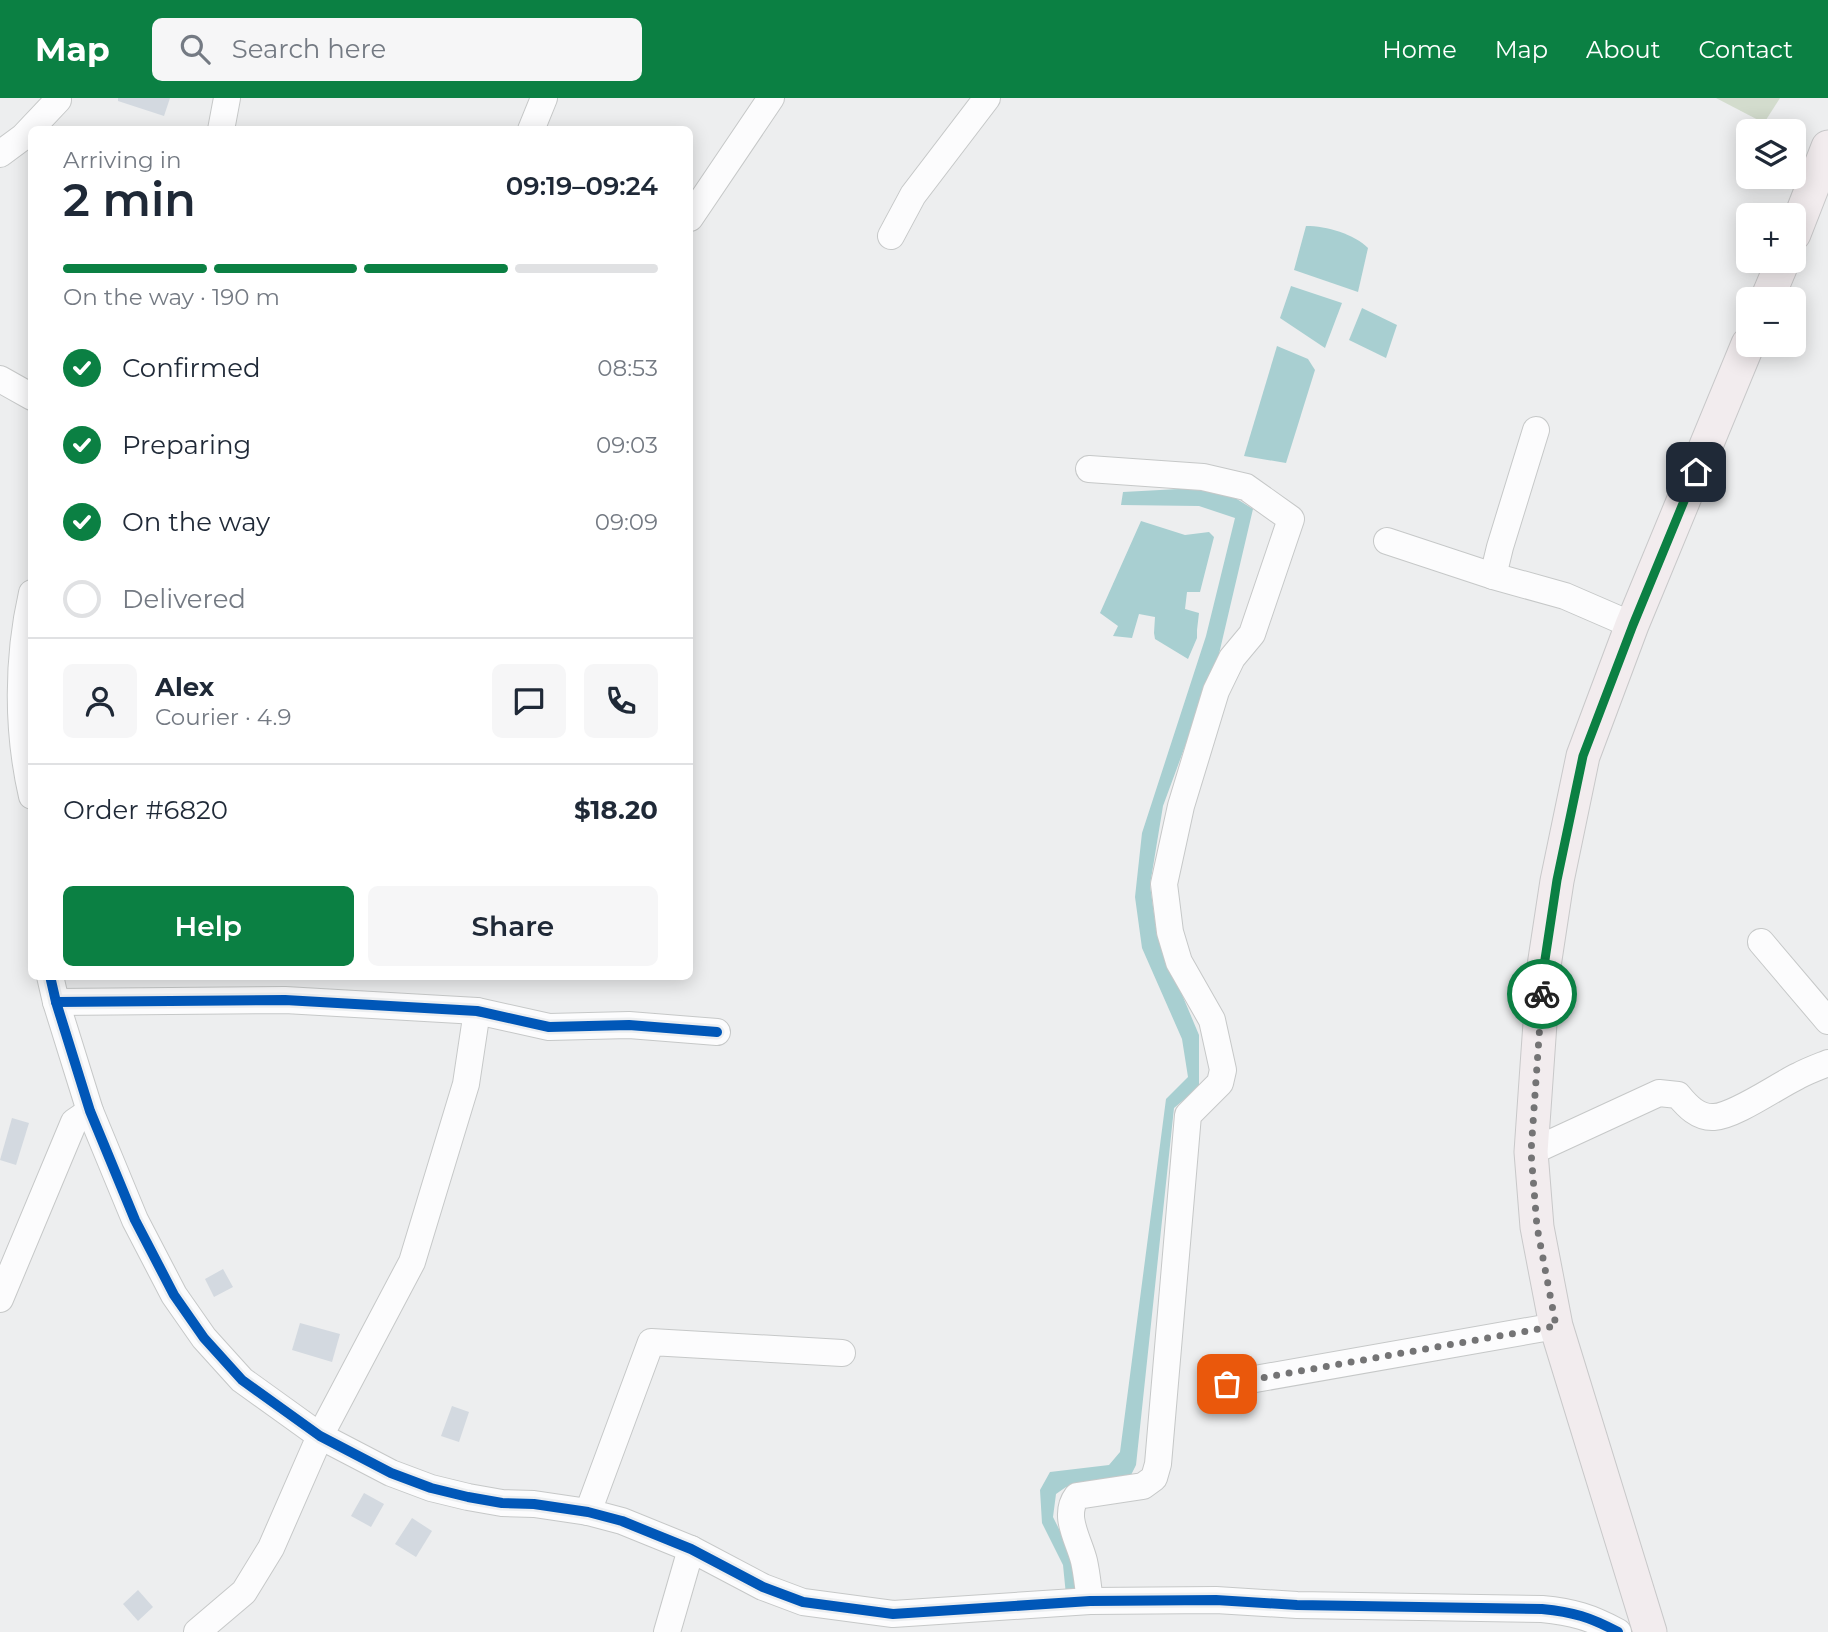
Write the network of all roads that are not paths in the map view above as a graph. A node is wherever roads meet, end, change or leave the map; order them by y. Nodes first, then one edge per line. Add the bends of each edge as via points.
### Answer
1 (228, 98) edge
2 (544, 98) edge
3 (771, 98) edge
4 (987, 98) edge
5 (58, 100) dead end
6 (33, 126) edge
7 (222, 126) edge
8 (533, 126) edge
9 (28, 132) edge
10 (1828, 147) edge
11 (0, 154) edge
12 (1806, 203) edge
13 (693, 214) edge
14 (891, 236) dead end
15 (1743, 357) edge
16 (0, 379) edge
17 (28, 395) edge
18 (1536, 430) dead end
19 (1089, 469) dead end
20 (1387, 541) dead end
21 (1493, 576) junction
22 (28, 610) edge
23 (1633, 625) junction
24 (11, 704) edge
25 (28, 774) edge
26 (1761, 942) dead end
27 (53, 989) edge
28 (477, 1011) junction
29 (1828, 1021) edge
30 (717, 1032) dead end
31 (1828, 1063) edge
32 (90, 1111) junction
33 (1531, 1152) junction
34 (0, 1299) edge
35 (1556, 1326) junction
36 (842, 1353) dead end
37 (1227, 1384) dead end
38 (320, 1436) junction
39 (588, 1512) junction
40 (691, 1549) junction
41 (1090, 1601) junction
42 (197, 1632) edge
43 (667, 1632) edge
44 (1618, 1632) edge
45 (1650, 1632) edge

1 - 7 street
2 - 8 street
3 - 13 street
4 - 14 street via 914,195
5 - 6 street
9 - 11 street
10 - 12 main road
15 - 23 main road
16 - 17 street
18 - 21 street
19 - 41 street via 1203,477 1246,487 1291,519 1252,634 1232,658 1216,691 1181,806 1164,884 1179,962 1212,1020 1223,1070 1220,1083 1188,1115 1154,1478 1143,1486 1077,1496 1072,1503 1070,1518 1085,1562
20 - 21 street
21 - 23 street via 1566,596
22 - 24 street
23 - 33 main road via 1583,756 1569,819 1544,966
24 - 25 street
26 - 29 street
27 - 28 street
27 - 32 street
28 - 30 street via 549,1027 629,1024
28 - 38 street via 466,1084 412,1262
31 - 33 street via 1714,1117 1689,1108 1678,1095 1659,1093
32 - 34 street via 74,1122
32 - 38 street via 135,1220 181,1306 242,1380
33 - 35 main road via 1537,1227
35 - 37 street
35 - 45 main road
36 - 39 street via 651,1342
38 - 39 street via 431,1488 502,1503
38 - 42 street via 271,1548 244,1592
39 - 40 street
40 - 41 street via 762,1587 803,1602 893,1614
40 - 43 street
41 - 44 street via 1542,1609 1572,1612

